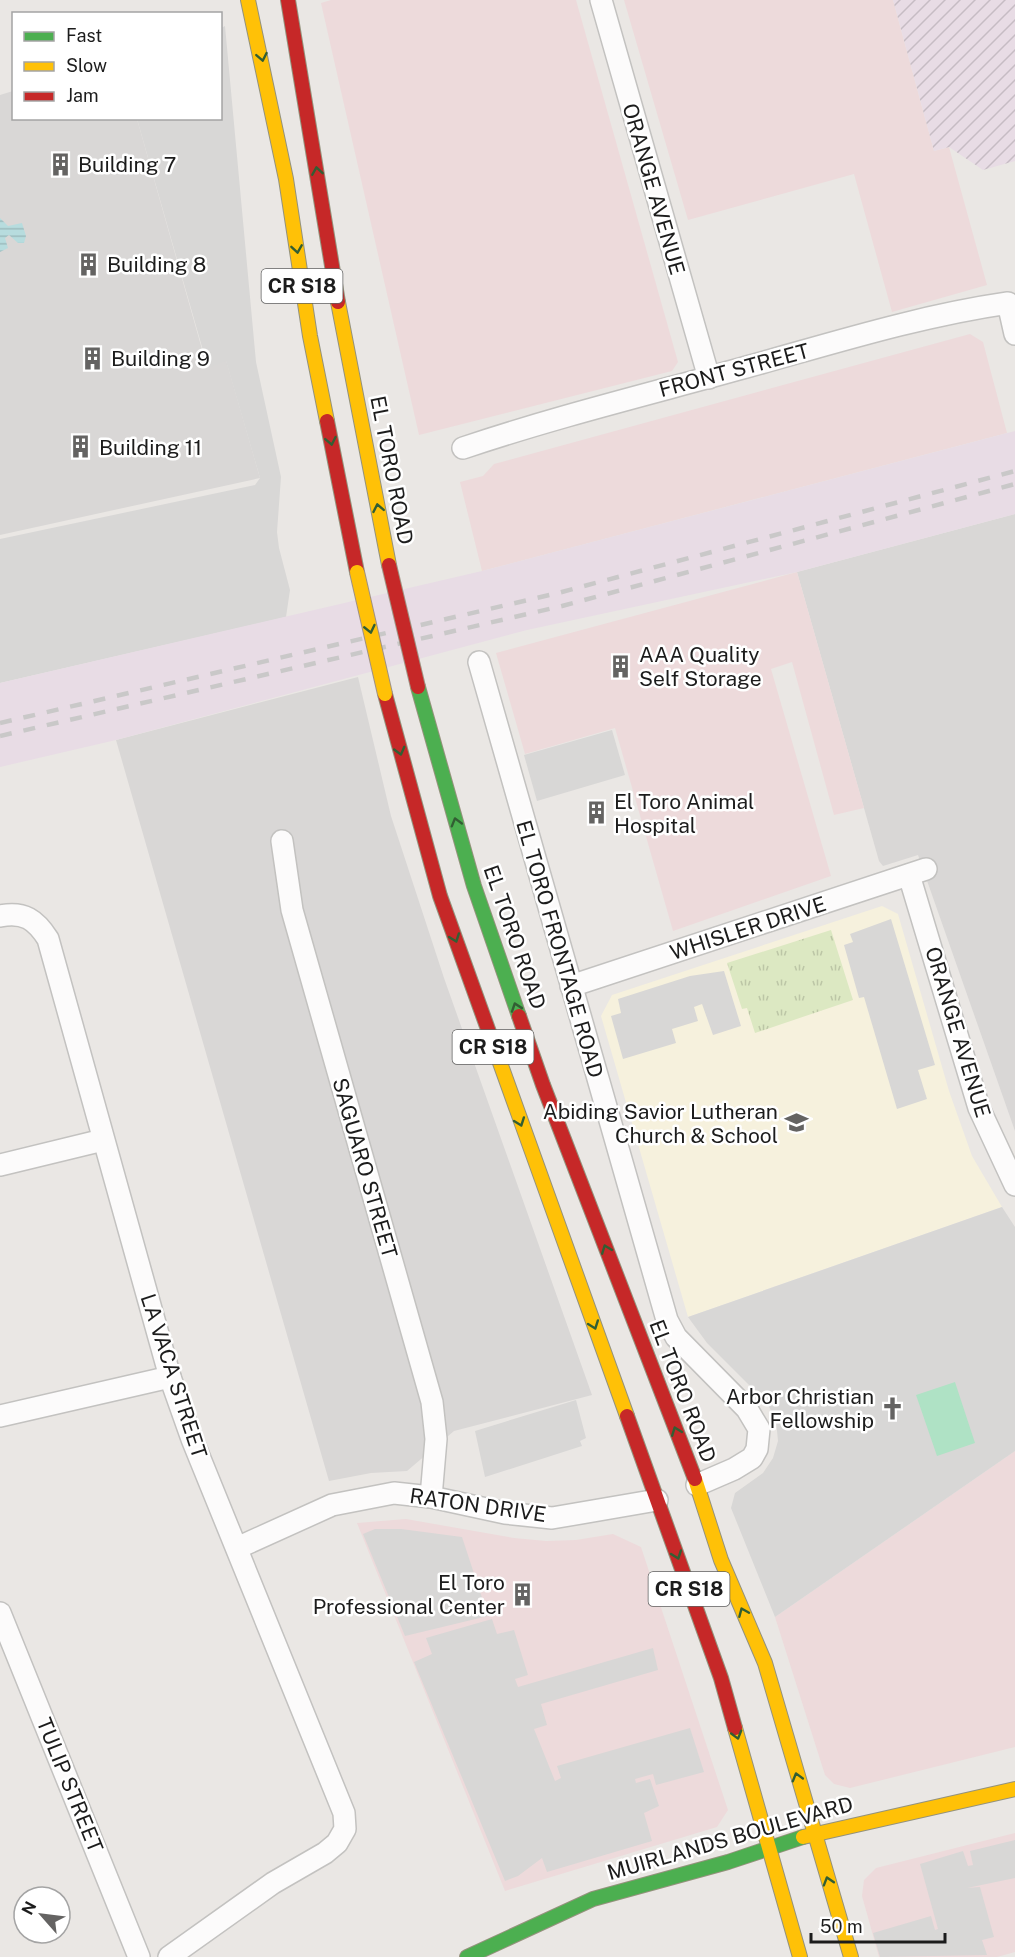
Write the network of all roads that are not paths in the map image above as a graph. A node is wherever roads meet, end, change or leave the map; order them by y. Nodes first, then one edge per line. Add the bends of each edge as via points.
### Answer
1 (248, 0) edge
2 (288, 0) edge
3 (600, 0) edge
4 (1015, 334) edge
5 (709, 378) junction
6 (463, 448) dead end
7 (479, 662) dead end
8 (282, 841) dead end
9 (917, 872) joint
10 (0, 916) edge
11 (571, 986) junction
12 (103, 1140) junction
13 (0, 1165) edge
14 (1015, 1185) edge
15 (170, 1377) junction
16 (0, 1416) edge
17 (692, 1487) junction
18 (431, 1497) junction
19 (662, 1498) junction
20 (237, 1548) junction
21 (0, 1613) edge
22 (1015, 1789) edge
23 (813, 1834) junction
24 (768, 1848) junction
25 (140, 1957) edge
26 (170, 1957) edge
27 (467, 1957) edge
28 (800, 1957) edge
29 (851, 1957) edge

1 -> 19 main road, CR S18, bridge via 286,179 310,336 357,572 385,694 440,896
17 -> 2 main road, EL TORO ROAD / CR S18, bridge via 474,886 418,687 389,565 342,329
3 - 5 street, ORANGE AVENUE
4 - 5 street, FRONT STREET via 1008,303 860,336
5 - 6 street, FRONT STREET via 532,425
7 - 11 street, EL TORO FRONTAGE ROAD
8 - 18 street, SAGUARO STREET via 292,910 432,1402 436,1439
9 - 11 street, WHISLER DRIVE
9 - 14 street, ORANGE AVENUE via 979,1108
10 - 12 street, LA VACA STREET via 27,917 40,926 48,939
11 - 17 street, EL TORO FRONTAGE ROAD via 667,1320 676,1337 747,1409 759,1429 752,1458
12 - 13 street
12 - 15 street, LA VACA STREET
15 - 16 street
15 - 20 street, LA VACA STREET
23 -> 17 main road, EL TORO ROAD / CR S18 via 765,1663
18 - 19 street, RATON DRIVE via 505,1513 552,1518
18 - 20 street, RATON DRIVE via 394,1493 338,1504
19 -> 24 main road, CR S18 via 721,1678
20 - 26 street, LA VACA STREET via 340,1800 345,1829 325,1853 273,1883
21 - 25 street, TULIP STREET
22 - 23 main road, MUIRLANDS BOULEVARD
23 - 24 main road, MUIRLANDS BOULEVARD
29 -> 23 main road, EL TORO ROAD / CR S18
24 - 27 main road, MUIRLANDS BOULEVARD via 593,1899
24 - 28 main road, CR S18

